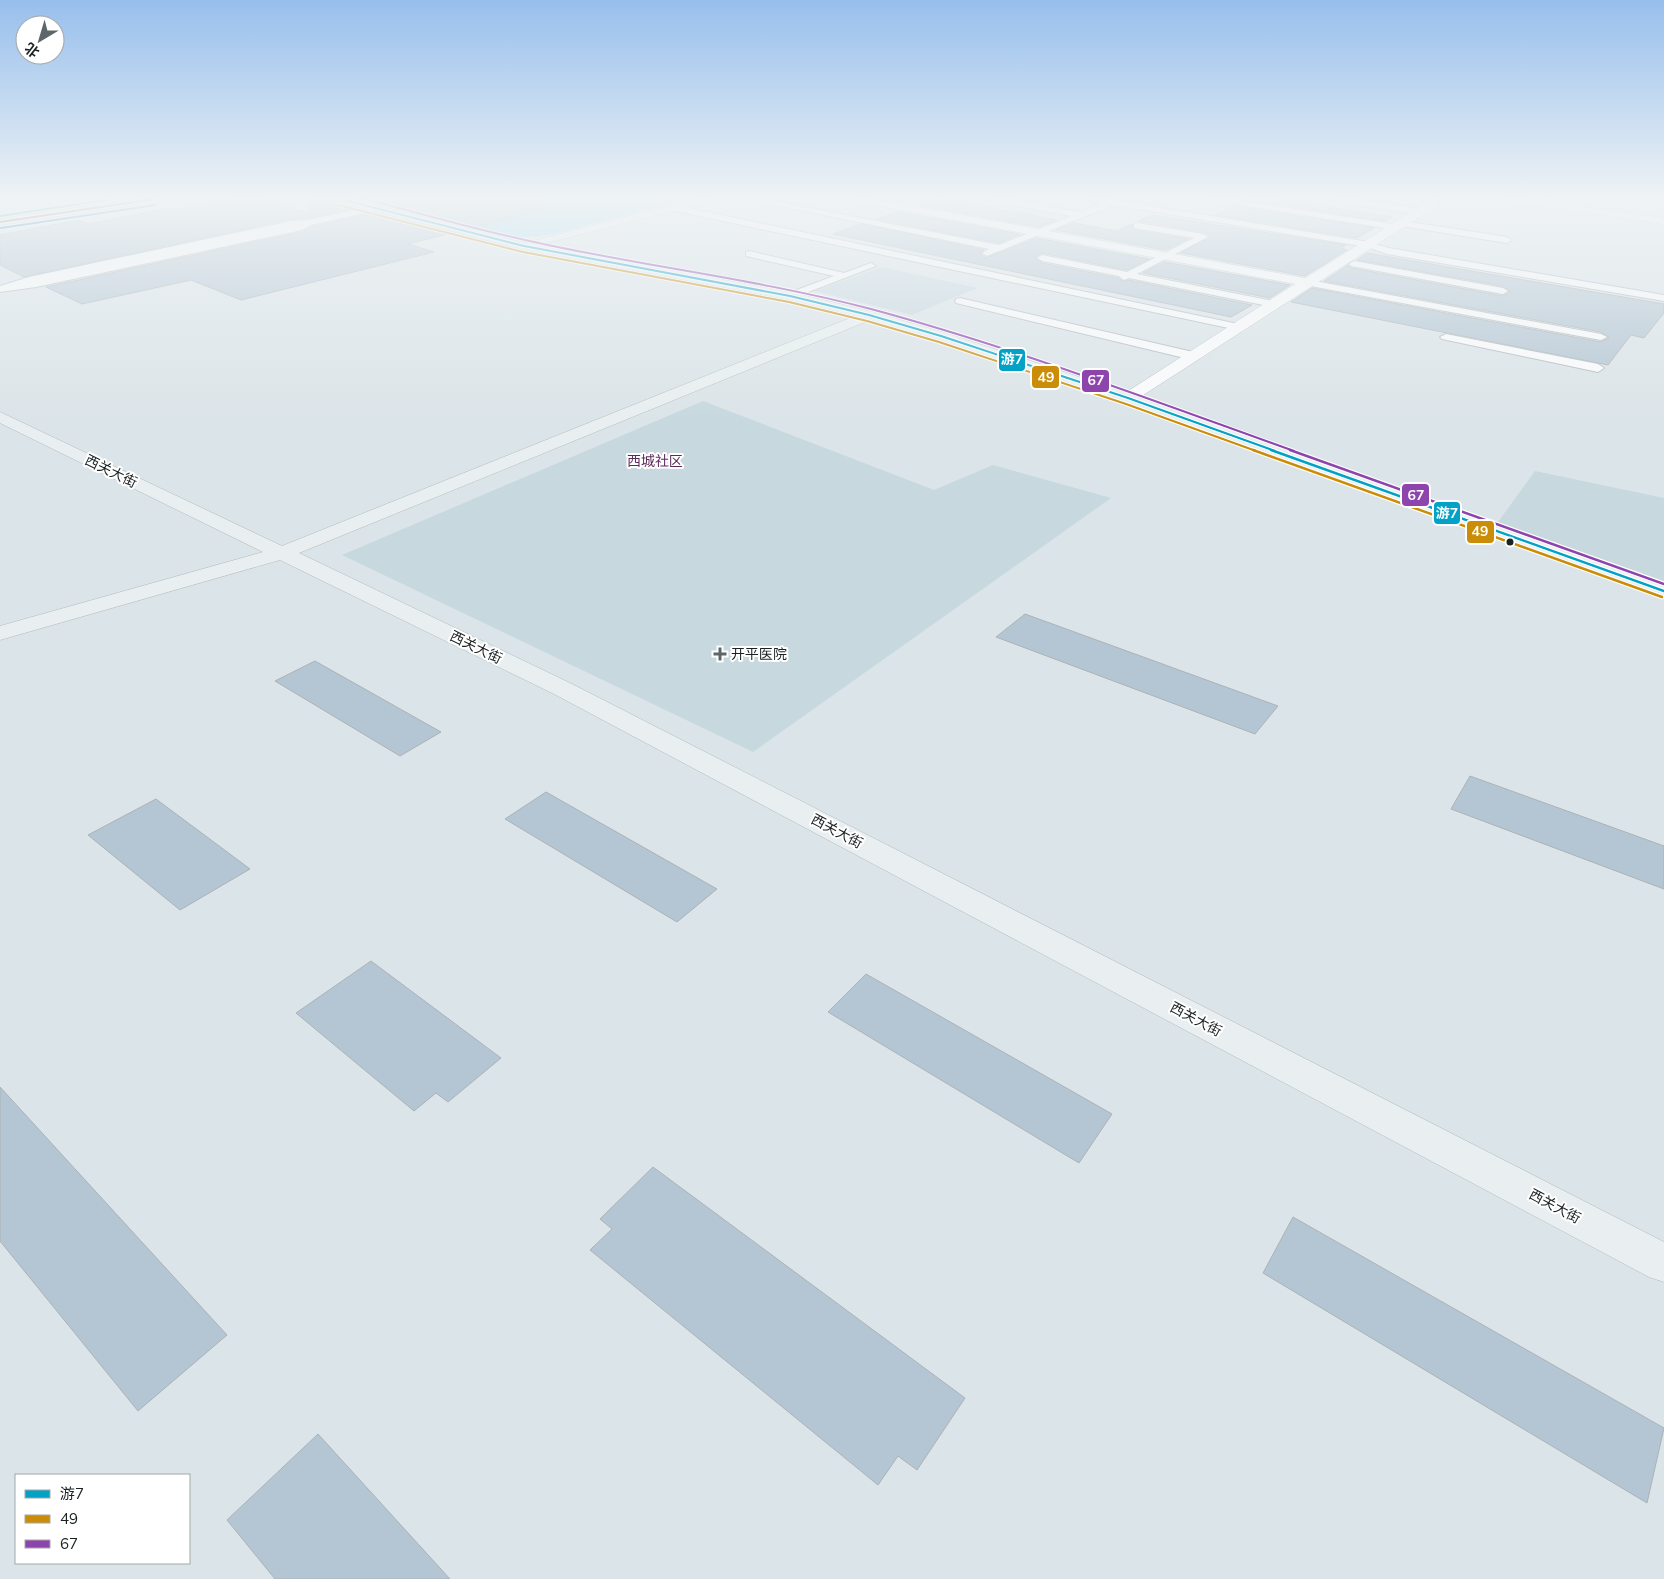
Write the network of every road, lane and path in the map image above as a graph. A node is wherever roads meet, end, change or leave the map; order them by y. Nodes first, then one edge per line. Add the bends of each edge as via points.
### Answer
1 (63, 273) edge
2 (666, 273) edge
3 (831, 273) edge
4 (854, 273) edge
5 (981, 273) edge
6 (1116, 273) edge
7 (1133, 273) edge
8 (1254, 273) edge
9 (1325, 273) edge
10 (1402, 273) edge
11 (1509, 273) edge
12 (1128, 275) junction
13 (1522, 275) junction
14 (845, 276) junction
15 (1309, 283) junction
16 (18, 286) joint
17 (0, 289) edge
18 (1503, 291) junction
19 (1088, 295) junction
20 (790, 296) junction
21 (1664, 298) edge
22 (960, 301) dead end
23 (1273, 304) junction
24 (1477, 314) junction
25 (868, 315) junction
26 (1238, 327) junction
27 (1601, 337) dead end
28 (1193, 356) junction
29 (1598, 368) dead end
30 (1128, 398) junction
31 (0, 418) edge
32 (282, 553) junction
33 (1664, 591) edge
34 (0, 633) edge
35 (1664, 1263) edge

1 - 16 lane via 29,280
2 - 20 street
3 - 14 lane
4 - 14 lane
5 - 19 lane
6 - 12 lane
7 - 12 lane
8 - 15 street
9 - 15 street
10 - 18 lane
11 - 13 lane
12 - 19 lane
12 - 23 lane
13 - 18 lane
13 - 21 lane
14 - 20 lane
15 - 23 street
15 - 24 lane
16 - 17 lane
18 - 24 lane
19 - 26 lane
20 - 25 street
22 - 28 lane
23 - 26 street
24 - 27 lane
24 - 29 lane via 1446,337
25 - 30 street
25 - 32 street
26 - 28 street
28 - 30 street
30 - 33 street
31 - 32 street, 西关大街
32 - 34 street
32 - 35 street, 西关大街 via 563,689

